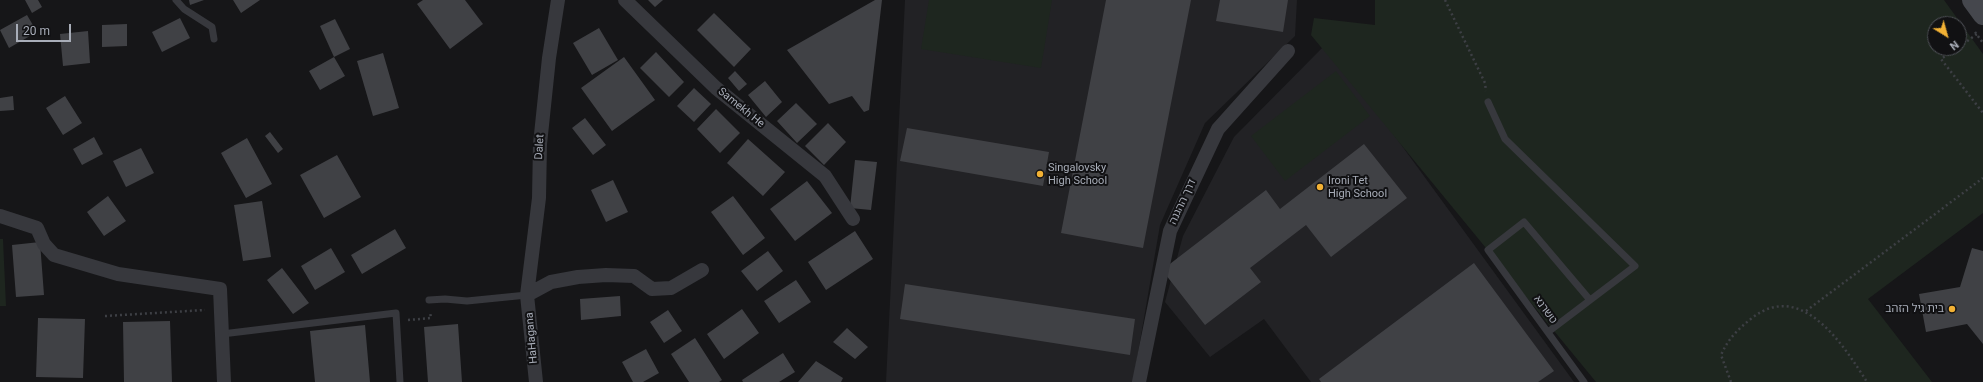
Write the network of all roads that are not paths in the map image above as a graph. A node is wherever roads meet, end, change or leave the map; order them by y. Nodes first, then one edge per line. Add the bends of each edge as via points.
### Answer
1 (176, 0) edge
2 (558, 0) edge
3 (625, 0) edge
4 (1972, 0) edge
5 (1983, 15) edge
6 (214, 39) dead end
7 (1288, 52) dead end
8 (1488, 102) road end
9 (0, 216) edge
10 (853, 219) dead end
11 (702, 270) dead end
12 (527, 295) junction
13 (429, 300) road end
14 (1590, 300) junction
15 (1548, 332) junction
16 (222, 334) junction
17 (224, 382) edge
18 (400, 382) edge
19 (536, 382) edge
20 (1139, 382) edge
21 (1584, 382) edge

1 - 6 lane via 184,9 212,27
2 - 12 street, Dalet via 541,129 538,198
3 - 10 street, Samekh He via 716,88 825,176
4 - 5 street
7 - 20 street, דרך ההגנה via 1218,129 1170,231
8 - 14 lane via 1505,138 1635,266
9 - 16 street via 38,228 44,244 54,255 118,274 220,289
11 - 12 street via 671,288 652,289 634,276 606,275 551,282
12 - 13 lane via 467,301
12 - 19 street, HaHagana
14 - 15 lane
14 - 15 lane, טשרנא via 1524,222 1488,250
15 - 21 lane, טשרנא
16 - 17 street
16 - 18 lane via 396,313

